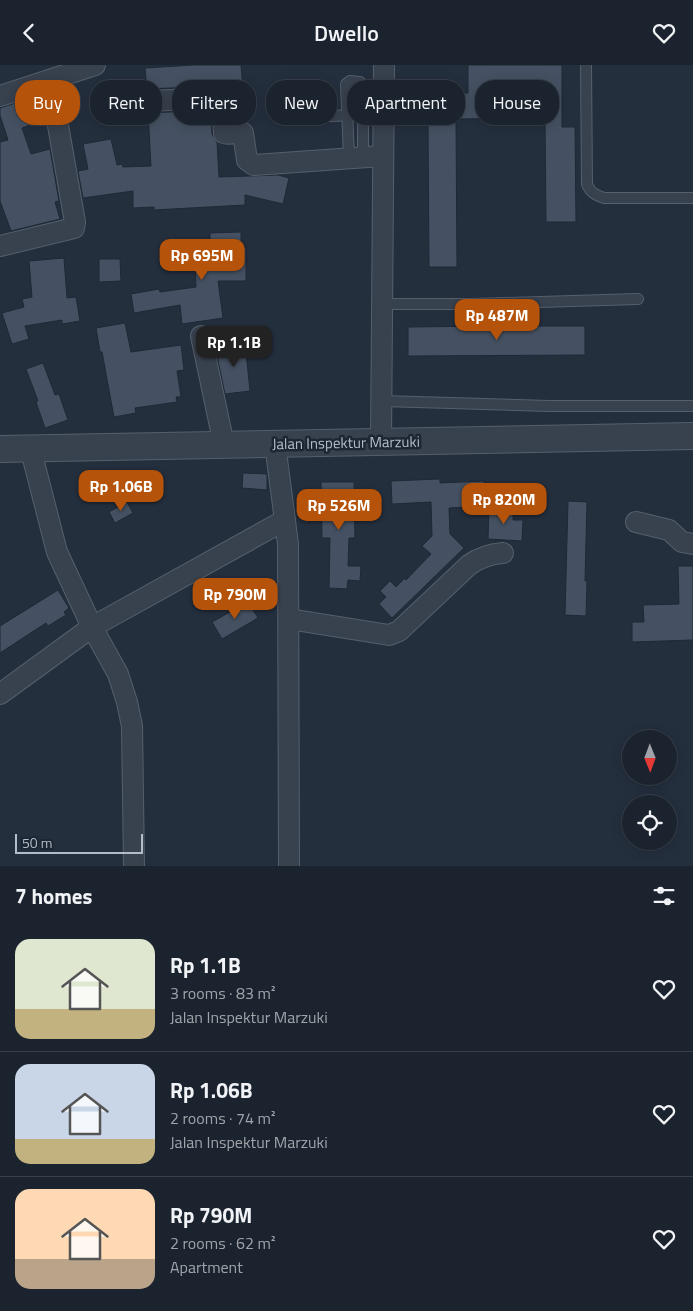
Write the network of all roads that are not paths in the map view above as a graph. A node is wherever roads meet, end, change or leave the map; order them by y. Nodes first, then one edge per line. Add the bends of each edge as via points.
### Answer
1 (96, 65) edge
2 (384, 65) edge
3 (586, 65) edge
4 (50, 80) edge
5 (384, 80) edge
6 (347, 83) edge
7 (15, 91) edge
8 (0, 96) edge
9 (162, 100) edge
10 (337, 115) edge
11 (346, 115) junction
12 (58, 125) edge
13 (363, 125) edge
14 (378, 125) edge
15 (365, 157) junction
16 (693, 198) edge
17 (0, 246) edge
18 (638, 299) dead end
19 (384, 304) junction
20 (201, 336) dead end
21 (382, 401) junction
22 (691, 406) dead end
23 (693, 436) edge
24 (382, 442) junction
25 (224, 445) junction
26 (275, 445) junction
27 (30, 447) junction
28 (0, 449) edge
29 (285, 520) junction
30 (636, 522) dead end
31 (693, 544) edge
32 (503, 553) dead end
33 (289, 619) junction
34 (92, 627) junction
35 (0, 694) edge
36 (134, 866) edge
37 (289, 866) edge

1 - 4 street
2 - 5 street
3 - 16 lane via 589,189 604,198
6 - 11 lane
7 - 8 street
9 - 15 street via 219,98 223,131 243,133 247,160 252,164
10 - 11 lane
11 - 15 lane
12 - 17 street via 76,223 74,228
13 - 15 lane
14 - 15 street
15 - 19 street
18 - 19 lane
19 - 21 street
20 - 25 street
21 - 22 lane
21 - 24 street
23 - 24 street, Jalan Inspektur Marzuki
24 - 26 street, Jalan Inspektur Marzuki
25 - 26 street, Jalan Inspektur Marzuki
25 - 27 street, Jalan Inspektur Marzuki
26 - 29 street
27 - 28 street, Jalan Inspektur Marzuki
27 - 34 street via 56,552
29 - 33 street
29 - 34 street
30 - 31 street via 669,530 682,542
32 - 33 street via 489,554 469,565 399,631 389,635
33 - 37 street
34 - 35 street
34 - 36 street via 118,674 132,726

